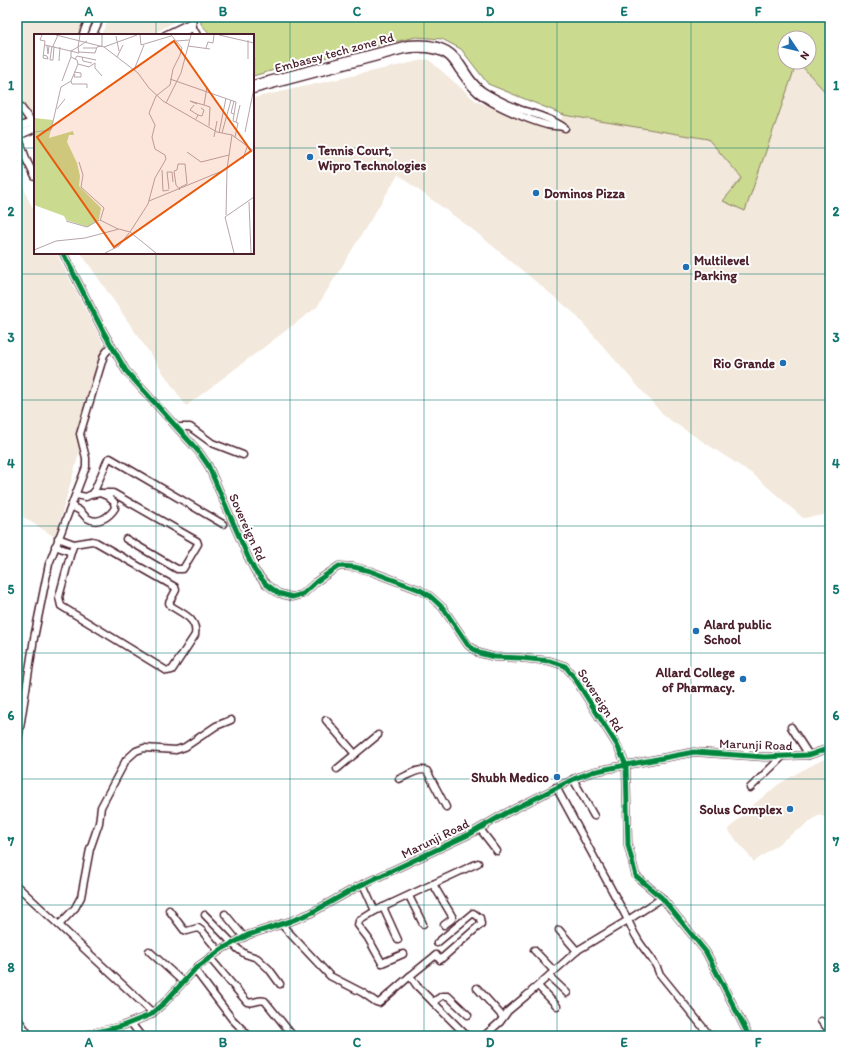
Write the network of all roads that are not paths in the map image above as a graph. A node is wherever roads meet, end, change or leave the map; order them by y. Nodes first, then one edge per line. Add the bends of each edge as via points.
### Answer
1 (90, 17) edge
2 (100, 17) edge
3 (190, 26) edge
4 (83, 34) edge
5 (92, 34) edge
6 (168, 34) edge
7 (178, 34) edge
8 (197, 34) edge
9 (254, 84) edge
10 (254, 90) edge
11 (17, 106) edge
12 (525, 114) junction
13 (34, 124) edge
14 (563, 127) dead end
15 (18, 133) edge
16 (34, 175) edge
17 (64, 254) edge
18 (111, 346) junction
19 (178, 427) junction
20 (243, 455) dead end
21 (100, 493) junction
22 (93, 494) junction
23 (76, 495) junction
24 (71, 506) junction
25 (223, 524) dead end
26 (58, 538) junction
27 (126, 539) dead end
28 (74, 544) junction
29 (55, 546) junction
30 (71, 552) junction
31 (231, 720) dead end
32 (326, 720) dead end
33 (791, 727) dead end
34 (378, 735) dead end
35 (17, 747) edge
36 (830, 748) edge
37 (355, 754) junction
38 (809, 755) junction
39 (783, 756) junction
40 (626, 765) junction
41 (337, 769) dead end
42 (399, 779) dead end
43 (573, 779) junction
44 (556, 787) junction
45 (750, 788) dead end
46 (446, 807) dead end
47 (594, 816) dead end
48 (480, 829) junction
49 (497, 851) dead end
50 (478, 863) dead end
51 (363, 884) junction
52 (433, 884) junction
53 (17, 886) edge
54 (409, 896) junction
55 (662, 898) junction
56 (383, 907) junction
57 (169, 910) dead end
58 (375, 911) junction
59 (225, 914) dead end
60 (205, 916) dead end
61 (628, 920) junction
62 (280, 924) junction
63 (423, 924) dead end
64 (59, 925) junction
65 (444, 925) dead end
66 (559, 930) dead end
67 (244, 937) junction
68 (398, 940) dead end
69 (437, 943) dead end
70 (233, 944) junction
71 (534, 950) dead end
72 (149, 951) dead end
73 (219, 951) junction
74 (577, 951) junction
75 (403, 954) dead end
76 (210, 958) junction
77 (195, 970) junction
78 (554, 971) junction
79 (410, 976) junction
80 (549, 976) junction
81 (183, 982) junction
82 (280, 984) dead end
83 (538, 986) junction
84 (478, 988) dead end
85 (567, 993) dead end
86 (433, 1002) junction
87 (557, 1006) dead end
88 (153, 1012) junction
89 (468, 1015) dead end
90 (503, 1017) junction
91 (17, 1018) edge
92 (822, 1021) dead end
93 (131, 1023) junction
94 (830, 1031) edge
95 (30, 1036) edge
96 (81, 1036) edge
97 (141, 1036) edge
98 (248, 1036) edge
99 (293, 1036) edge
100 (467, 1036) edge
101 (484, 1036) edge
102 (710, 1036) edge
103 (748, 1036) edge

1 - 4 main road
2 - 5 main road
3 - 6 street
3 - 7 street
3 - 8 street
9 - 12 street, Embassy tech zone Rd via 408,44 422,43 449,51 479,88
10 - 12 street via 404,50 430,49 450,58 468,83 484,98 496,105
11 - 13 street via 20,106
12 - 14 street, Embassy tech zone Rd via 554,120
13 - 15 main road
15 - 16 street
17 - 18 street, Sovereign Rd
18 - 19 street, Sovereign Rd via 126,371
18 - 23 street via 104,355 80,434 86,467
19 - 20 street via 190,427 212,443
19 - 40 street, Sovereign Rd via 208,465 248,557 266,584 278,593 292,597 303,594 339,566 365,570 420,590 443,608 468,644 479,653 494,657 550,661 565,666 617,745
21 - 22 street
21 - 24 street via 114,502 115,508 108,517 97,521 88,519 80,510
21 - 27 street via 113,493 197,541 198,544 180,570
22 - 23 street via 86,497
22 - 25 street via 110,458
23 - 24 street
24 - 26 street
26 - 28 street
26 - 29 street
28 - 30 street
28 - 30 street via 96,542 175,587 169,603 193,621 197,628 196,635 174,669 167,671 61,606 59,597
29 - 30 street
29 - 35 street via 35,636
31 - 64 street via 216,726 180,749 169,751 144,748 126,760 101,807 81,896 75,908
32 - 37 street
33 - 38 street
34 - 37 street
36 - 38 street, Marunji Road
37 - 41 street
38 - 39 street, Marunji Road
39 - 40 street, Marunji Road via 694,752
39 - 45 street
40 - 43 street, Marunji Road
40 - 55 street via 628,845 636,876
42 - 46 street via 421,769 427,771
43 - 44 street, Marunji Road
43 - 47 street
44 - 48 street, Marunji Road
44 - 61 street
48 - 49 street
48 - 51 street, Marunji Road
50 - 52 street
51 - 58 street
51 - 62 street, Marunji Road via 311,912
52 - 54 street
52 - 65 street via 452,916
53 - 64 street
54 - 56 street
54 - 63 street
55 - 61 street
55 - 103 street via 706,952
56 - 58 street
56 - 68 street
57 - 73 street via 184,930 198,928
58 - 75 street via 358,923 382,963
59 - 67 street
60 - 70 street
61 - 74 street
61 - 102 street via 649,957 657,964 659,973
62 - 67 street, Marunji Road
62 - 79 street via 330,976 376,1002 379,1003
64 - 88 street
66 - 74 street
67 - 70 street, Marunji Road
69 - 79 street via 473,913 480,918 481,924 440,960 436,955
70 - 73 street, Marunji Road
70 - 82 street via 269,968
71 - 78 street
72 - 81 street
73 - 76 street, Marunji Road
74 - 78 street
76 - 77 street, Marunji Road
76 - 99 street via 247,1002 265,1001
77 - 81 street, Marunji Road
77 - 98 street
78 - 80 street
79 - 86 street
80 - 83 street
80 - 85 street
81 - 88 street, Marunji Road
83 - 87 street
83 - 90 street
84 - 90 street
86 - 89 street via 442,996 448,996
86 - 100 street
88 - 93 street, Marunji Road
90 - 101 street
91 - 95 street
92 - 94 street
93 - 96 street, Marunji Road
93 - 97 street

